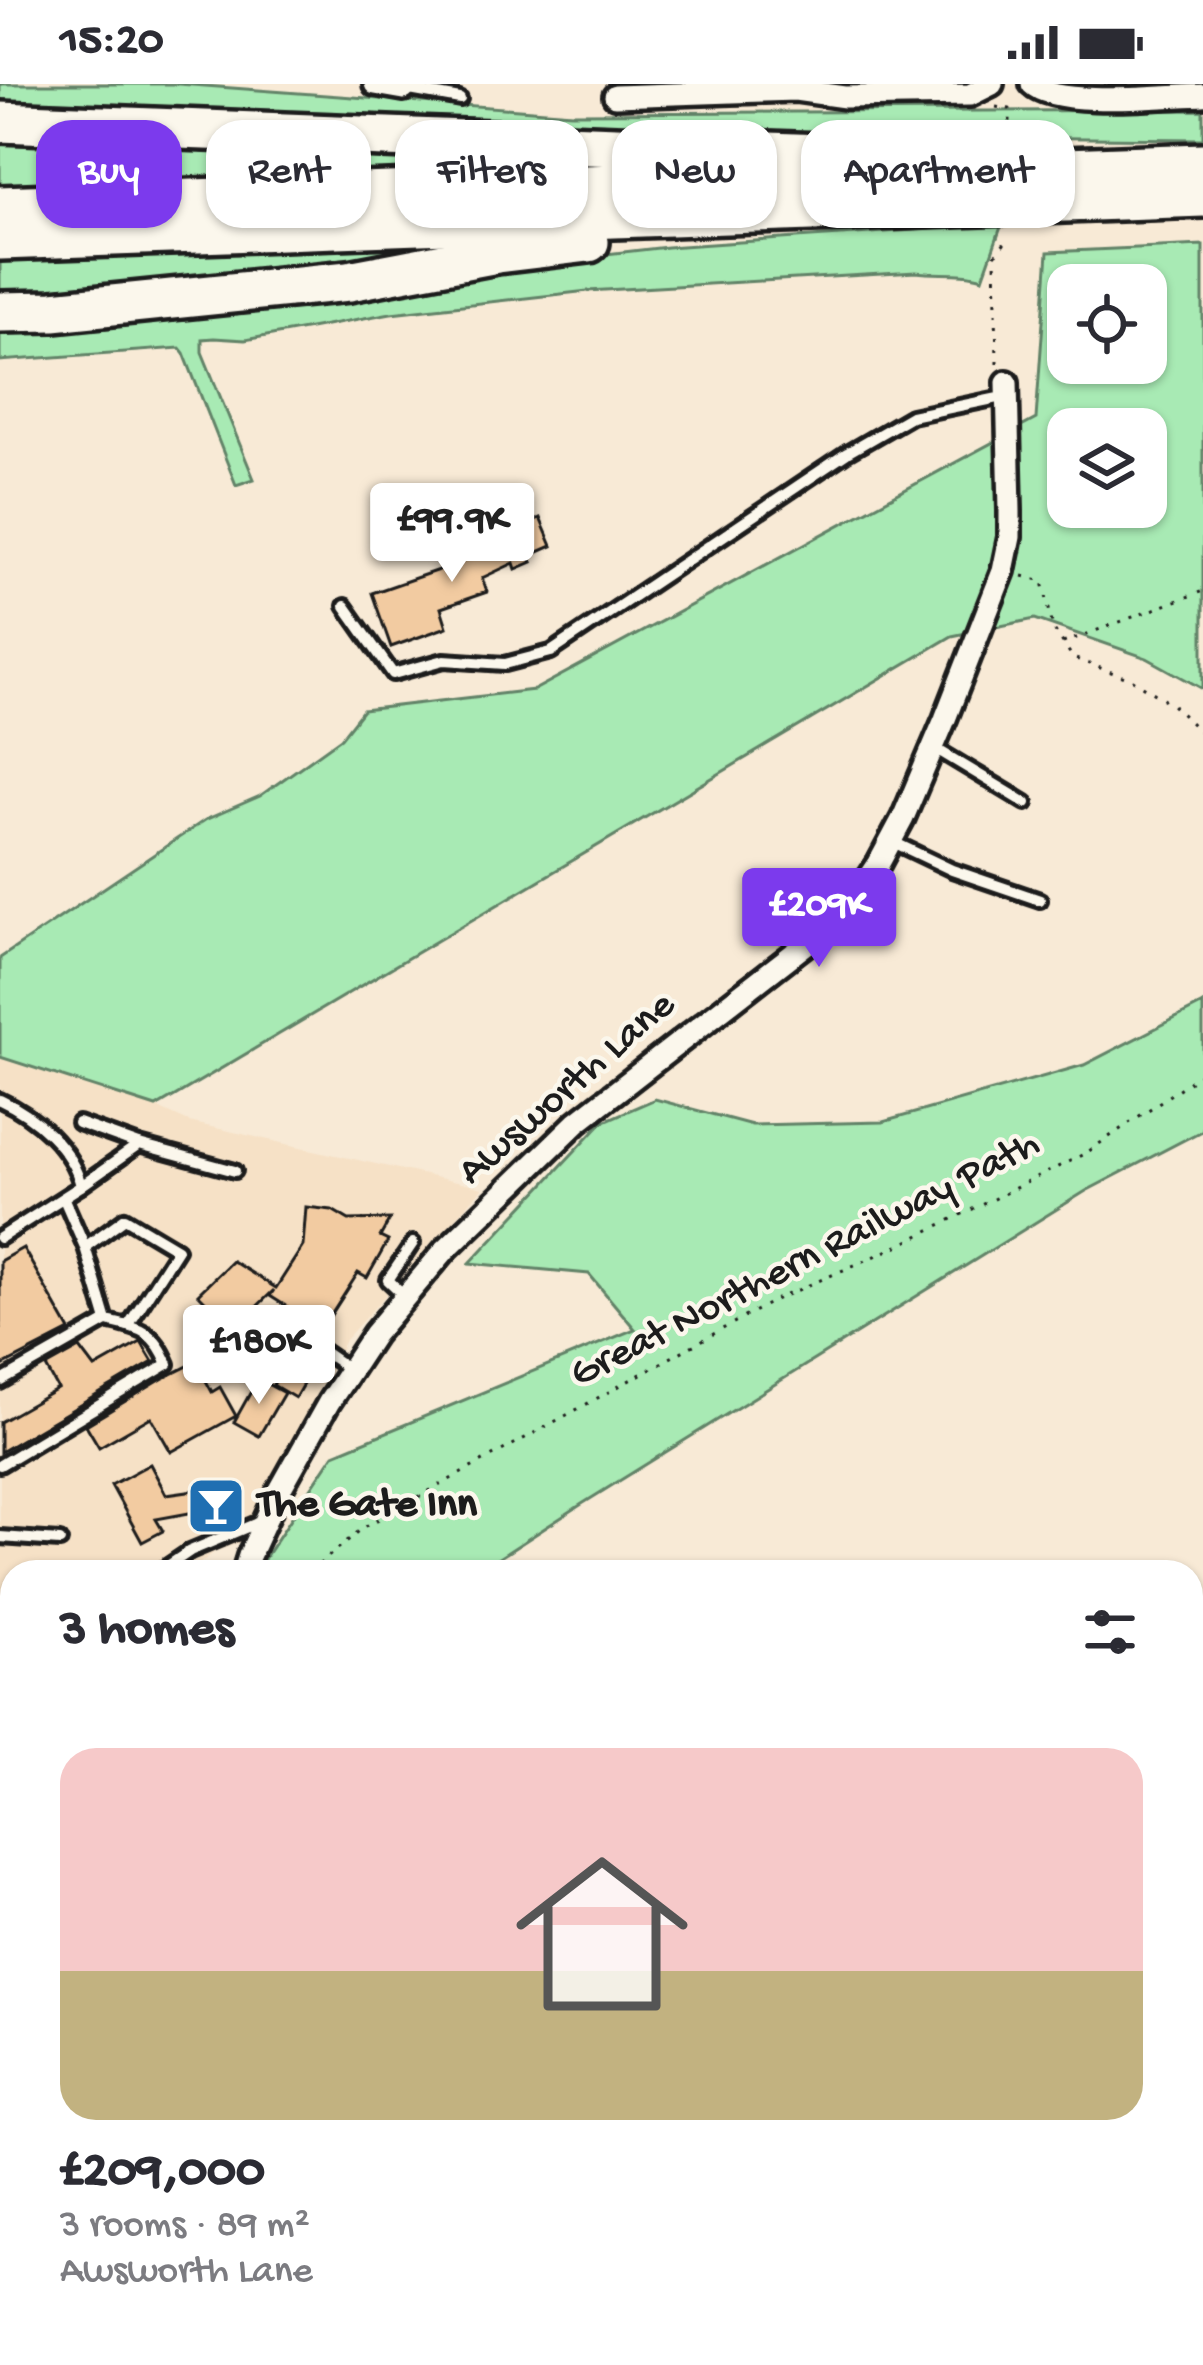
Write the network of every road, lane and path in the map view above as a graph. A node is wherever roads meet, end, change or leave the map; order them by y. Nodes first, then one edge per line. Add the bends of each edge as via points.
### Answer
1 (375, 84) edge
2 (1032, 84) edge
3 (404, 89) joint
4 (648, 90) edge
5 (1001, 90) edge
6 (1203, 95) edge
7 (615, 96) dead end
8 (460, 99) dead end
9 (1010, 109) dead end
10 (0, 122) edge
11 (801, 153) edge
12 (1203, 163) edge
13 (1075, 168) edge
14 (801, 183) edge
15 (1203, 197) edge
16 (1075, 202) edge
17 (0, 206) edge
18 (36, 208) edge
19 (801, 210) edge
20 (182, 216) edge
21 (182, 217) edge
22 (801, 217) edge
23 (87, 228) edge
24 (1010, 237) dead end
25 (0, 240) edge
26 (0, 312) edge
27 (1007, 389) junction
28 (1004, 571) junction
29 (1203, 591) edge
30 (345, 606) dead end
31 (1061, 644) junction
32 (1203, 735) edge
33 (933, 747) junction
34 (1026, 803) dead end
35 (891, 841) junction
36 (1040, 900) dead end
37 (1203, 1072) edge
38 (0, 1100) edge
39 (78, 1123) dead end
40 (139, 1145) junction
41 (235, 1171) dead end
42 (81, 1186) junction
43 (64, 1199) junction
44 (0, 1238) edge
45 (413, 1243) dead end
46 (85, 1247) junction
47 (406, 1297) junction
48 (107, 1321) junction
49 (282, 1323) dead end
50 (128, 1326) junction
51 (350, 1370) junction
52 (0, 1382) edge
53 (0, 1465) edge
54 (266, 1520) junction
55 (0, 1538) edge
56 (60, 1541) dead end
57 (177, 1560) edge
58 (249, 1560) edge
59 (324, 1560) edge

1 - 3 street
2 - 6 street via 1066,98
3 - 8 lane
4 - 5 street via 844,98
4 - 7 street
5 - 9 path
10 - 11 highway
12 - 13 highway
14 - 20 highway
15 - 16 highway
17 - 18 highway
19 - 21 highway
22 - 26 highway via 497,254 349,281
23 - 25 highway
24 - 27 path via 994,255 995,353
27 - 28 street, Awsworth Lane
27 - 30 lane via 911,416 551,652 505,664 444,660 393,674
28 - 31 path via 1043,581
28 - 33 street, Awsworth Lane
29 - 31 path
31 - 32 path via 1073,658 1173,705
33 - 34 lane
33 - 35 street, Awsworth Lane
35 - 36 lane
35 - 47 street, Awsworth Lane via 861,890 819,934 577,1122
37 - 59 path, Great Northern Railway Path via 1086,1153 775,1300 364,1527
38 - 42 lane via 54,1139
39 - 40 lane
40 - 41 lane
40 - 42 lane
42 - 43 lane
43 - 44 lane
43 - 46 lane
45 - 47 lane via 388,1280
46 - 48 lane
46 - 50 lane via 125,1218 177,1249
47 - 51 street, Awsworth Lane
48 - 50 lane
48 - 52 lane
49 - 51 lane
50 - 53 lane via 144,1329 168,1364
51 - 54 street, Awsworth Lane
54 - 57 lane
54 - 58 street, Awsworth Lane
55 - 56 lane

